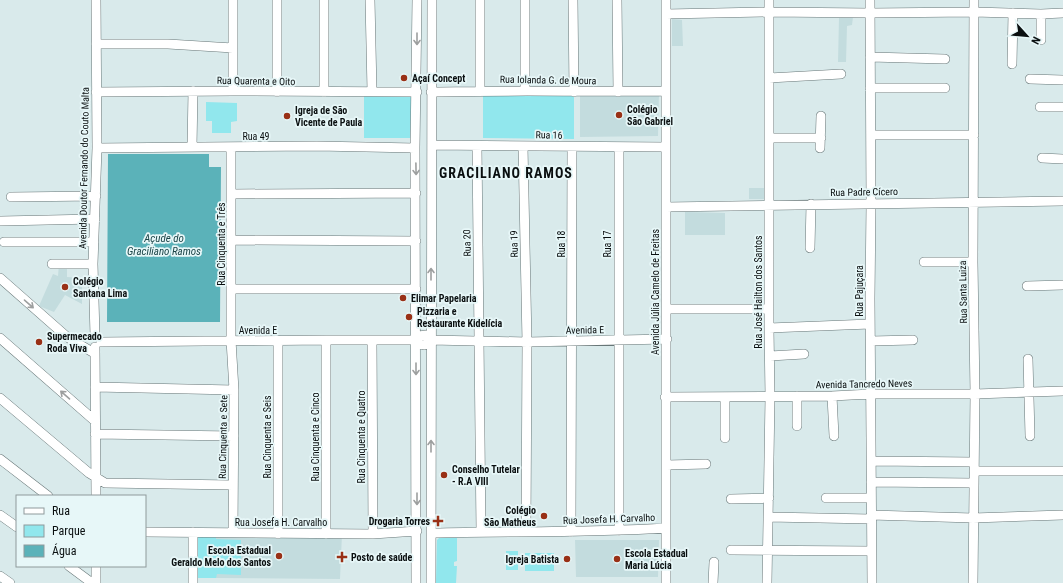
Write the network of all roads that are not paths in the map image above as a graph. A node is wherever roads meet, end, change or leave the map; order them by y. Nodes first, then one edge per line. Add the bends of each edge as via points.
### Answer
1 (96, 0) edge
2 (233, 0) edge
3 (277, 0) edge
4 (324, 0) edge
5 (370, 0) edge
6 (417, 0) edge
7 (432, 0) edge
8 (480, 0) edge
9 (525, 0) edge
10 (573, 0) edge
11 (617, 0) edge
12 (666, 0) edge
13 (769, 0) edge
14 (870, 0) edge
15 (974, 0) edge
16 (769, 12) junction
17 (974, 12) junction
18 (870, 13) junction
19 (1014, 13) junction
20 (1063, 13) edge
21 (666, 14) junction
22 (1041, 14) junction
23 (1041, 40) dead end
24 (96, 44) junction
25 (233, 48) junction
26 (870, 57) junction
27 (945, 59) dead end
28 (1012, 64) dead end
29 (841, 74) dead end
30 (768, 78) junction
31 (1030, 79) dead end
32 (1063, 80) edge
33 (870, 88) junction
34 (944, 88) dead end
35 (524, 90) junction
36 (193, 91) junction
37 (233, 91) junction
38 (372, 91) junction
39 (480, 91) junction
40 (665, 91) junction
41 (96, 92) junction
42 (277, 92) junction
43 (324, 92) junction
44 (417, 92) junction
45 (431, 92) junction
46 (574, 92) junction
47 (618, 92) junction
48 (1040, 107) dead end
49 (1063, 107) edge
50 (416, 116) junction
51 (821, 116) dead end
52 (431, 117) junction
53 (870, 135) junction
54 (974, 135) junction
55 (769, 138) junction
56 (821, 138) junction
57 (432, 145) junction
58 (477, 146) junction
59 (523, 146) junction
60 (192, 147) junction
61 (232, 147) junction
62 (572, 147) junction
63 (618, 147) junction
64 (96, 148) junction
65 (415, 148) junction
66 (666, 148) junction
67 (820, 148) dead end
68 (1042, 158) dead end
69 (1063, 159) edge
70 (416, 193) junction
71 (232, 194) junction
72 (96, 196) junction
73 (11, 197) dead end
74 (1063, 201) edge
75 (974, 202) junction
76 (770, 204) junction
77 (811, 204) junction
78 (871, 204) junction
79 (666, 207) junction
80 (95, 219) junction
81 (1, 221) edge
82 (232, 240) junction
83 (416, 241) junction
84 (4, 242) dead end
85 (94, 242) junction
86 (810, 248) dead end
87 (924, 262) dead end
88 (973, 262) junction
89 (52, 264) dead end
90 (93, 264) junction
91 (0, 278) edge
92 (1063, 285) edge
93 (1027, 286) dead end
94 (232, 289) junction
95 (416, 289) junction
96 (769, 308) junction
97 (666, 309) junction
98 (870, 324) junction
99 (769, 328) junction
100 (0, 338) edge
101 (667, 339) junction
102 (231, 340) junction
103 (326, 340) junction
104 (372, 340) junction
105 (416, 340) junction
106 (431, 340) junction
107 (480, 340) junction
108 (913, 340) dead end
109 (278, 341) junction
110 (572, 341) junction
111 (618, 341) junction
112 (871, 341) junction
113 (527, 342) junction
114 (96, 345) junction
115 (804, 354) dead end
116 (770, 356) junction
117 (1028, 359) dead end
118 (94, 387) junction
119 (234, 390) junction
120 (1063, 391) edge
121 (1030, 392) junction
122 (871, 394) junction
123 (975, 394) junction
124 (797, 396) junction
125 (832, 396) junction
126 (666, 397) junction
127 (725, 397) junction
128 (770, 397) junction
129 (0, 398) edge
130 (94, 421) junction
131 (797, 426) dead end
132 (95, 434) junction
133 (234, 436) junction
134 (834, 436) dead end
135 (1030, 436) dead end
136 (725, 438) dead end
137 (0, 459) edge
138 (872, 461) junction
139 (706, 464) dead end
140 (667, 465) junction
141 (974, 466) junction
142 (1063, 471) edge
143 (96, 478) junction
144 (871, 482) junction
145 (973, 483) junction
146 (233, 485) junction
147 (47, 495) edge
148 (96, 495) edge
149 (769, 498) junction
150 (826, 498) dead end
151 (871, 498) junction
152 (731, 499) dead end
153 (0, 515) edge
154 (1063, 515) edge
155 (768, 517) junction
156 (871, 517) junction
157 (973, 518) junction
158 (16, 526) edge
159 (666, 528) junction
160 (526, 531) junction
161 (618, 531) junction
162 (146, 532) edge
163 (193, 532) junction
164 (417, 532) junction
165 (481, 532) junction
166 (571, 532) junction
167 (233, 533) junction
168 (432, 533) junction
169 (278, 534) junction
170 (326, 534) junction
171 (373, 534) junction
172 (731, 550) dead end
173 (768, 550) junction
174 (871, 551) junction
175 (417, 560) junction
176 (431, 560) junction
177 (714, 562) dead end
178 (70, 567) edge
179 (96, 567) edge
180 (0, 576) edge
181 (10, 583) edge
182 (92, 583) edge
183 (96, 583) edge
184 (193, 583) edge
185 (416, 583) edge
186 (431, 583) edge
187 (666, 583) edge
188 (713, 583) edge
189 (767, 583) edge
190 (872, 583) edge
191 (973, 583) edge

1 - 24 street, Avenida Doutor Fernando do Couto Malta
2 - 25 street
3 - 42 street
4 - 43 street
5 - 38 street
6 -> 44 street
7 - 45 street
8 - 39 street
9 - 35 street
10 - 46 street
11 - 47 street
12 - 21 street, Avenida Júlia Camelo de Freitas
13 - 16 street, Rua José Hailton dos Santos
14 - 18 street, Rua Pajuçara
15 - 17 street, Rua Santa Luiza
16 - 18 street
16 - 21 street
16 - 30 street, Rua José Hailton dos Santos
17 - 18 street
17 - 19 street
17 - 54 street, Rua Santa Luiza
18 - 26 street, Rua Pajuçara
19 - 22 street
19 - 28 street
20 - 22 street
21 - 40 street, Avenida Júlia Camelo de Freitas
22 - 23 street
24 - 25 street via 168,44
24 - 41 street, Avenida Doutor Fernando do Couto Malta
25 - 37 street
26 - 27 street
26 - 33 street, Rua Pajuçara
29 - 30 street
30 - 55 street, Rua José Hailton dos Santos
31 - 32 street
33 - 34 street
33 - 53 street, Rua Pajuçara
35 - 39 street, Rua Iolanda G. de Moura
35 - 46 street, Rua Iolanda G. de Moura
36 - 37 street, Rua Quarenta e Oito
36 - 41 street, Rua Quarenta e Oito
36 - 60 street
37 - 42 street, Rua Quarenta e Oito
38 - 43 street, Rua Quarenta e Oito
38 - 44 street, Rua Quarenta e Oito
39 - 45 street, Rua Iolanda G. de Moura
40 - 47 street, Rua Iolanda G. de Moura
40 - 66 street, Avenida Júlia Camelo de Freitas
41 - 64 street, Avenida Doutor Fernando do Couto Malta
42 - 43 street, Rua Quarenta e Oito
44 - 50 street
45 - 52 street
46 - 47 street, Rua Iolanda G. de Moura
48 - 49 street
50 - 52 street
50 - 65 street
51 - 56 street
52 - 57 street
53 - 54 street
53 - 78 street, Rua Pajuçara
54 - 75 street, Rua Santa Luiza
55 - 56 street
55 - 76 street, Rua José Hailton dos Santos
56 - 67 street
57 - 58 street, Rua 16
106 -> 57 street
58 - 59 street, Rua 16
58 - 107 street, Rua 20
59 - 62 street, Rua 16
59 - 113 street, Rua 19
60 - 61 street, Rua 49
60 - 64 street, Rua 49
61 - 65 street, Rua 49
61 - 71 street, Rua Cinquenta e Três
62 - 63 street, Rua 16
62 - 110 street, Rua 18
63 - 66 street, Rua 16
63 - 111 street, Rua 17
64 - 72 street, Avenida Doutor Fernando do Couto Malta
65 -> 70 street
66 - 79 street, Avenida Júlia Camelo de Freitas
68 - 69 street
70 - 71 street
70 - 83 street
71 - 82 street, Rua Cinquenta e Três
72 - 73 street
72 - 80 street, Avenida Doutor Fernando do Couto Malta
74 - 75 street, Rua Padre Cícero
75 - 78 street, Rua Padre Cícero
75 - 88 street, Rua Santa Luiza
76 - 77 street, Rua Padre Cícero
76 - 79 street, Rua Padre Cícero
76 - 96 street, Rua José Hailton dos Santos
77 - 78 street, Rua Padre Cícero
77 - 86 street
78 - 98 street, Rua Pajuçara
79 - 97 street, Avenida Júlia Camelo de Freitas
80 - 81 street
80 - 85 street, Avenida Doutor Fernando do Couto Malta
82 - 83 street
82 - 94 street, Rua Cinquenta e Três
83 - 95 street
84 - 85 street
85 - 90 street, Avenida Doutor Fernando do Couto Malta
87 - 88 street
88 - 123 street, Rua Santa Luiza
89 - 90 street
90 - 114 street, Avenida Doutor Fernando do Couto Malta
91 -> 114 street via 67,337
92 - 93 street
94 - 95 street
94 - 102 street, Rua Cinquenta e Três
95 - 105 street
96 - 97 street
96 - 99 street, Rua José Hailton dos Santos
97 - 101 street, Avenida Júlia Camelo de Freitas
98 - 99 street
98 - 112 street, Rua Pajuçara
99 - 116 street, Rua José Hailton dos Santos
130 -> 100 street
101 - 111 street, Avenida E
101 - 126 street, Avenida Júlia Camelo de Freitas
102 - 109 street, Avenida E
102 - 114 street, Avenida E
102 - 119 street, Rua Cinquenta e Sete
103 - 104 street, Avenida E
103 - 109 street, Avenida E
103 - 170 street, Rua Cinquenta e Cinco
104 - 105 street, Avenida E
104 - 171 street, Rua Cinquenta e Quatro
105 - 106 street, Avenida E via 424,345
105 -> 164 street
106 - 107 street, Avenida E
168 -> 106 street
107 - 113 street, Avenida E
107 - 165 street, Rua 20
108 - 112 street
109 - 169 street, Rua Cinquenta e Seis
110 - 111 street, Avenida E
110 - 113 street, Avenida E
110 - 166 street, Rua 18
111 - 161 street, Rua 17
112 - 122 street, Rua Pajuçara
113 - 160 street, Rua 19
114 - 118 street, Avenida Doutor Fernando do Couto Malta
115 - 116 street
116 - 128 street, Rua José Hailton dos Santos
117 - 121 street
118 - 119 street
118 - 130 street, Avenida Doutor Fernando do Couto Malta
119 - 133 street, Rua Cinquenta e Sete
120 - 121 street, Avenida Tancredo Neves
121 - 123 street, Avenida Tancredo Neves
121 - 135 street
122 - 123 street, Avenida Tancredo Neves
122 - 125 street, Avenida Tancredo Neves
122 - 138 street, Rua Pajuçara
123 - 141 street, Rua Santa Luiza
124 - 125 street, Avenida Tancredo Neves
124 - 128 street, Avenida Tancredo Neves
124 - 131 street
125 - 134 street
126 - 127 street, Avenida Tancredo Neves
126 - 140 street, Avenida Júlia Camelo de Freitas
127 - 128 street, Avenida Tancredo Neves
127 - 136 street
128 - 149 street, Rua José Hailton dos Santos
129 - 143 street
130 - 132 street, Avenida Doutor Fernando do Couto Malta
132 - 133 street
132 - 143 street, Avenida Doutor Fernando do Couto Malta
133 - 146 street, Rua Cinquenta e Sete
137 - 147 street
138 - 141 street
138 - 144 street, Rua Pajuçara
139 - 140 street
140 - 159 street, Avenida Júlia Camelo de Freitas
141 - 142 street
141 - 145 street, Rua Santa Luiza
143 - 146 street via 105,483
143 - 148 street, Avenida Doutor Fernando do Couto Malta
144 - 145 street
144 - 151 street, Rua Pajuçara
145 - 157 street, Rua Santa Luiza
146 - 167 street, Rua Cinquenta e Sete
149 - 152 street
149 - 155 street, Rua José Hailton dos Santos
150 - 151 street
151 - 156 street, Rua Pajuçara
153 - 158 street
154 - 157 street
155 - 156 street
155 - 173 street, Rua José Hailton dos Santos
156 - 157 street
156 - 174 street, Rua Pajuçara
157 - 191 street, Rua Santa Luiza
159 - 161 street, Rua Josefa H. Carvalho
159 - 187 street, Avenida Júlia Camelo de Freitas
160 - 165 street, Rua Josefa H. Carvalho
160 - 166 street, Rua Josefa H. Carvalho
161 - 166 street, Rua Josefa H. Carvalho
162 - 163 street, Rua Josefa H. Carvalho
163 - 167 street, Rua Josefa H. Carvalho
163 - 184 street
164 - 171 street, Rua Josefa H. Carvalho
164 - 175 street
165 - 168 street, Rua Josefa H. Carvalho
167 - 169 street, Rua Josefa H. Carvalho
168 - 176 street
169 - 170 street, Rua Josefa H. Carvalho
170 - 171 street, Rua Josefa H. Carvalho
172 - 173 street
173 - 174 street
173 - 189 street, Rua José Hailton dos Santos
174 - 190 street, Rua Pajuçara
175 - 176 street
175 - 185 street
176 - 186 street
177 - 188 street
178 - 182 street
179 - 183 street
180 - 181 street

